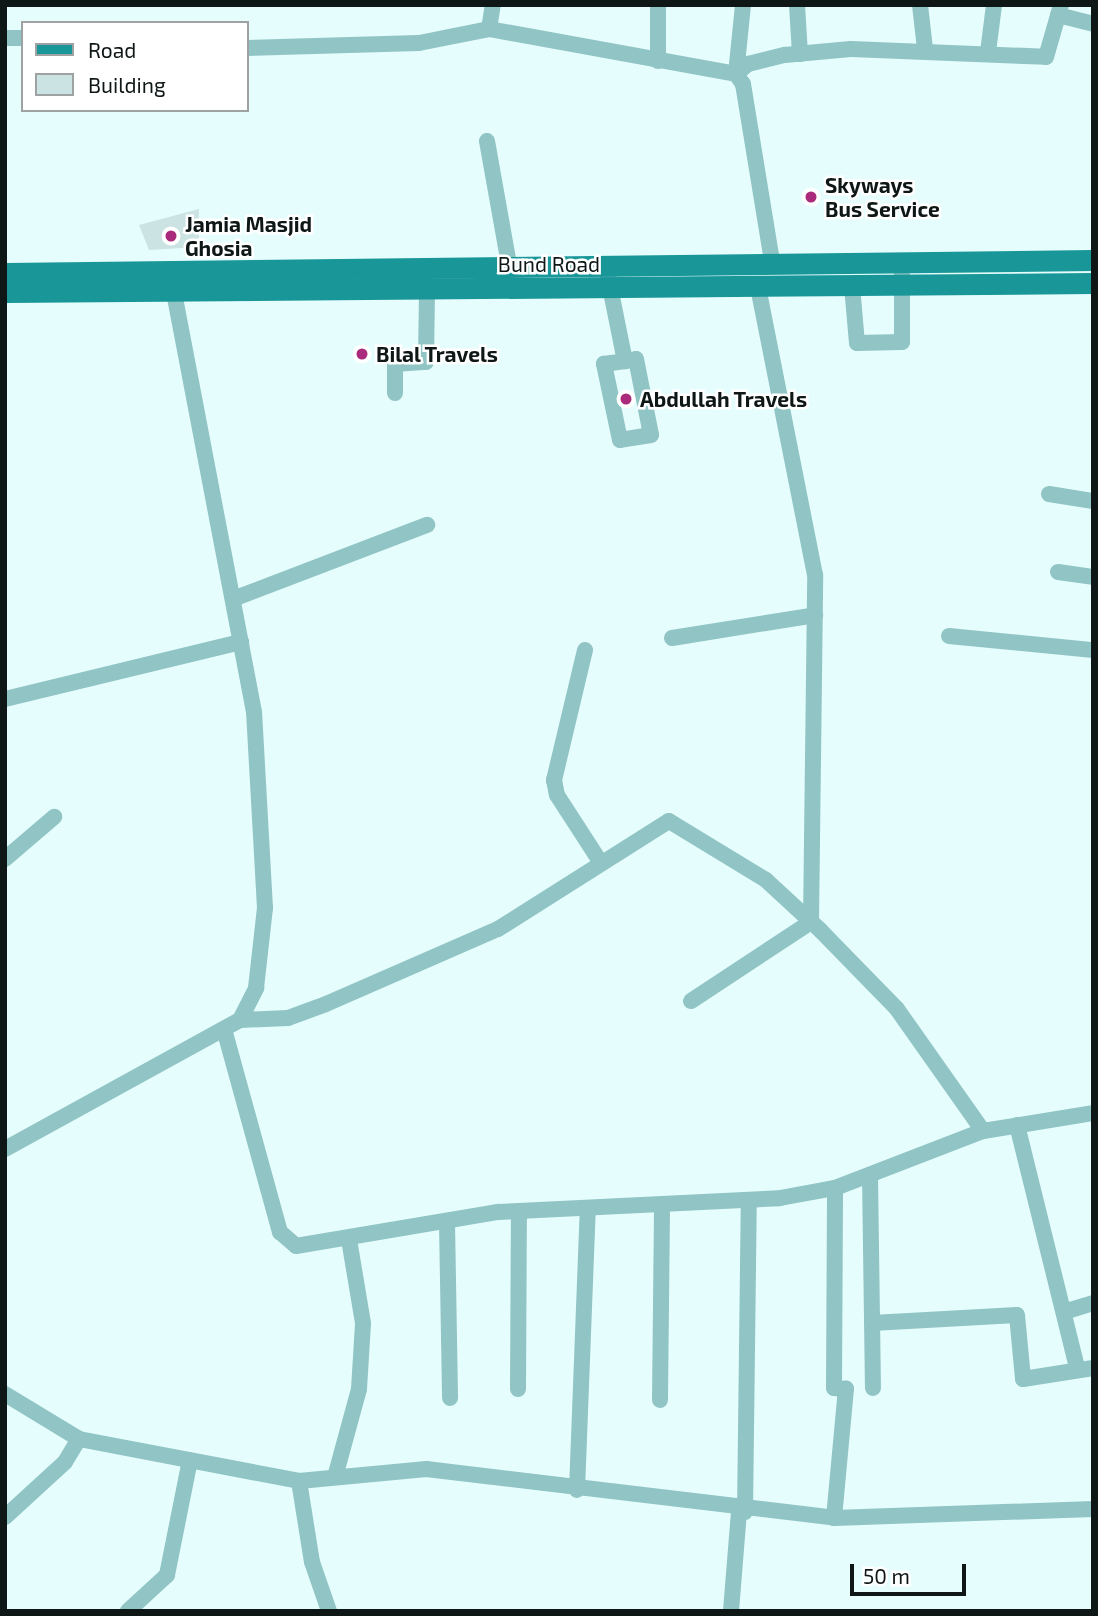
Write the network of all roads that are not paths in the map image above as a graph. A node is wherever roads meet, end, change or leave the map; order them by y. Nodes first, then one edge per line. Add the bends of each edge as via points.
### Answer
1 (493, 5) edge
2 (658, 5) edge
3 (743, 5) edge
4 (797, 5) edge
5 (920, 5) edge
6 (994, 5) edge
7 (1059, 10) edge
8 (1093, 24) edge
9 (489, 29) junction
10 (248, 48) edge
11 (925, 48) junction
12 (988, 52) junction
13 (800, 54) junction
14 (658, 61) junction
15 (736, 74) junction
16 (487, 141) dead end
17 (1093, 260) edge
18 (772, 262) junction
19 (509, 264) junction
20 (606, 264) junction
21 (902, 264) junction
22 (5, 273) edge
23 (1093, 283) edge
24 (852, 286) junction
25 (902, 286) junction
26 (758, 287) junction
27 (610, 289) junction
28 (426, 291) junction
29 (5, 292) edge
30 (174, 292) junction
31 (625, 361) junction
32 (395, 393) dead end
33 (1049, 494) dead end
34 (1093, 501) edge
35 (427, 525) dead end
36 (1058, 572) dead end
37 (1093, 577) edge
38 (233, 599) junction
39 (815, 615) junction
40 (949, 636) dead end
41 (672, 638) dead end
42 (240, 642) junction
43 (585, 650) dead end
44 (1093, 650) edge
45 (5, 699) edge
46 (54, 817) dead end
47 (5, 858) edge
48 (601, 863) junction
49 (811, 922) junction
50 (691, 1001) dead end
51 (240, 1020) junction
52 (224, 1030) junction
53 (1093, 1112) edge
54 (1017, 1125) junction
55 (983, 1130) junction
56 (5, 1149) edge
57 (870, 1175) junction
58 (835, 1188) junction
59 (749, 1200) junction
60 (662, 1205) junction
61 (588, 1210) junction
62 (519, 1212) junction
63 (447, 1223) junction
64 (349, 1239) junction
65 (1093, 1303) edge
66 (1067, 1311) junction
67 (872, 1323) junction
68 (1085, 1367) edge
69 (873, 1388) dead end
70 (518, 1389) dead end
71 (5, 1394) edge
72 (450, 1398) dead end
73 (660, 1400) dead end
74 (79, 1439) junction
75 (190, 1460) junction
76 (335, 1477) junction
77 (299, 1481) junction
78 (577, 1490) junction
79 (1093, 1509) edge
80 (742, 1511) junction
81 (5, 1517) edge
82 (834, 1518) junction
83 (128, 1611) edge
84 (330, 1611) edge
85 (732, 1611) edge

1 - 9 street
2 - 14 street
3 - 15 street
4 - 13 street
5 - 11 street
6 - 12 street
7 - 8 street
7 - 12 street via 1046,57
9 - 10 street via 419,43
9 - 14 street
11 - 12 street
11 - 13 street
13 - 15 street via 748,64
14 - 15 street
15 - 18 street via 743,84
16 - 19 street
17 - 21 main road, Bund Road
18 - 20 main road, Bund Road
18 - 21 main road, Bund Road
19 - 20 main road, Bund Road
19 - 22 main road, Bund Road
20 - 27 street
21 - 25 street
23 - 25 main road, Bund Road
24 - 25 main road, Bund Road
24 - 25 street via 857,343 902,342
24 - 26 main road, Bund Road
26 - 27 main road, Bund Road
26 - 39 street via 815,575
27 - 28 main road, Bund Road
27 - 31 street
28 - 30 main road, Bund Road
28 - 32 street via 426,362 395,364
29 - 30 main road, Bund Road
30 - 38 street
31 - 31 street via 636,359 651,435 621,440 604,364
33 - 34 street
35 - 38 street
36 - 37 street
38 - 42 street
39 - 41 street
39 - 49 street
40 - 44 street
42 - 45 street
42 - 51 street via 254,712 265,908 256,988
43 - 48 street via 554,780 557,795
46 - 47 street
48 - 49 street via 669,821 766,880
48 - 51 street via 461,946 288,1018
49 - 50 street
49 - 55 street via 897,1009
51 - 52 street
52 - 56 street
52 - 64 street via 280,1232 296,1247
53 - 54 street
54 - 55 street
54 - 66 street
55 - 57 street
57 - 58 street
57 - 67 street
58 - 59 street
58 - 82 street via 834,1388 846,1389
59 - 60 street
59 - 80 street
60 - 61 street
60 - 73 street
61 - 62 street
61 - 78 street
62 - 63 street
62 - 70 street
63 - 64 street
63 - 72 street
64 - 76 street via 363,1323 359,1389
65 - 66 street
66 - 68 street
67 - 68 street via 1017,1315 1023,1379
67 - 69 street
71 - 74 street
74 - 75 street
74 - 81 street via 65,1462
75 - 77 street
75 - 83 street via 167,1575
76 - 77 street
76 - 78 street via 426,1469
77 - 84 street via 312,1562
78 - 80 street
79 - 82 street
80 - 82 street
80 - 85 street

